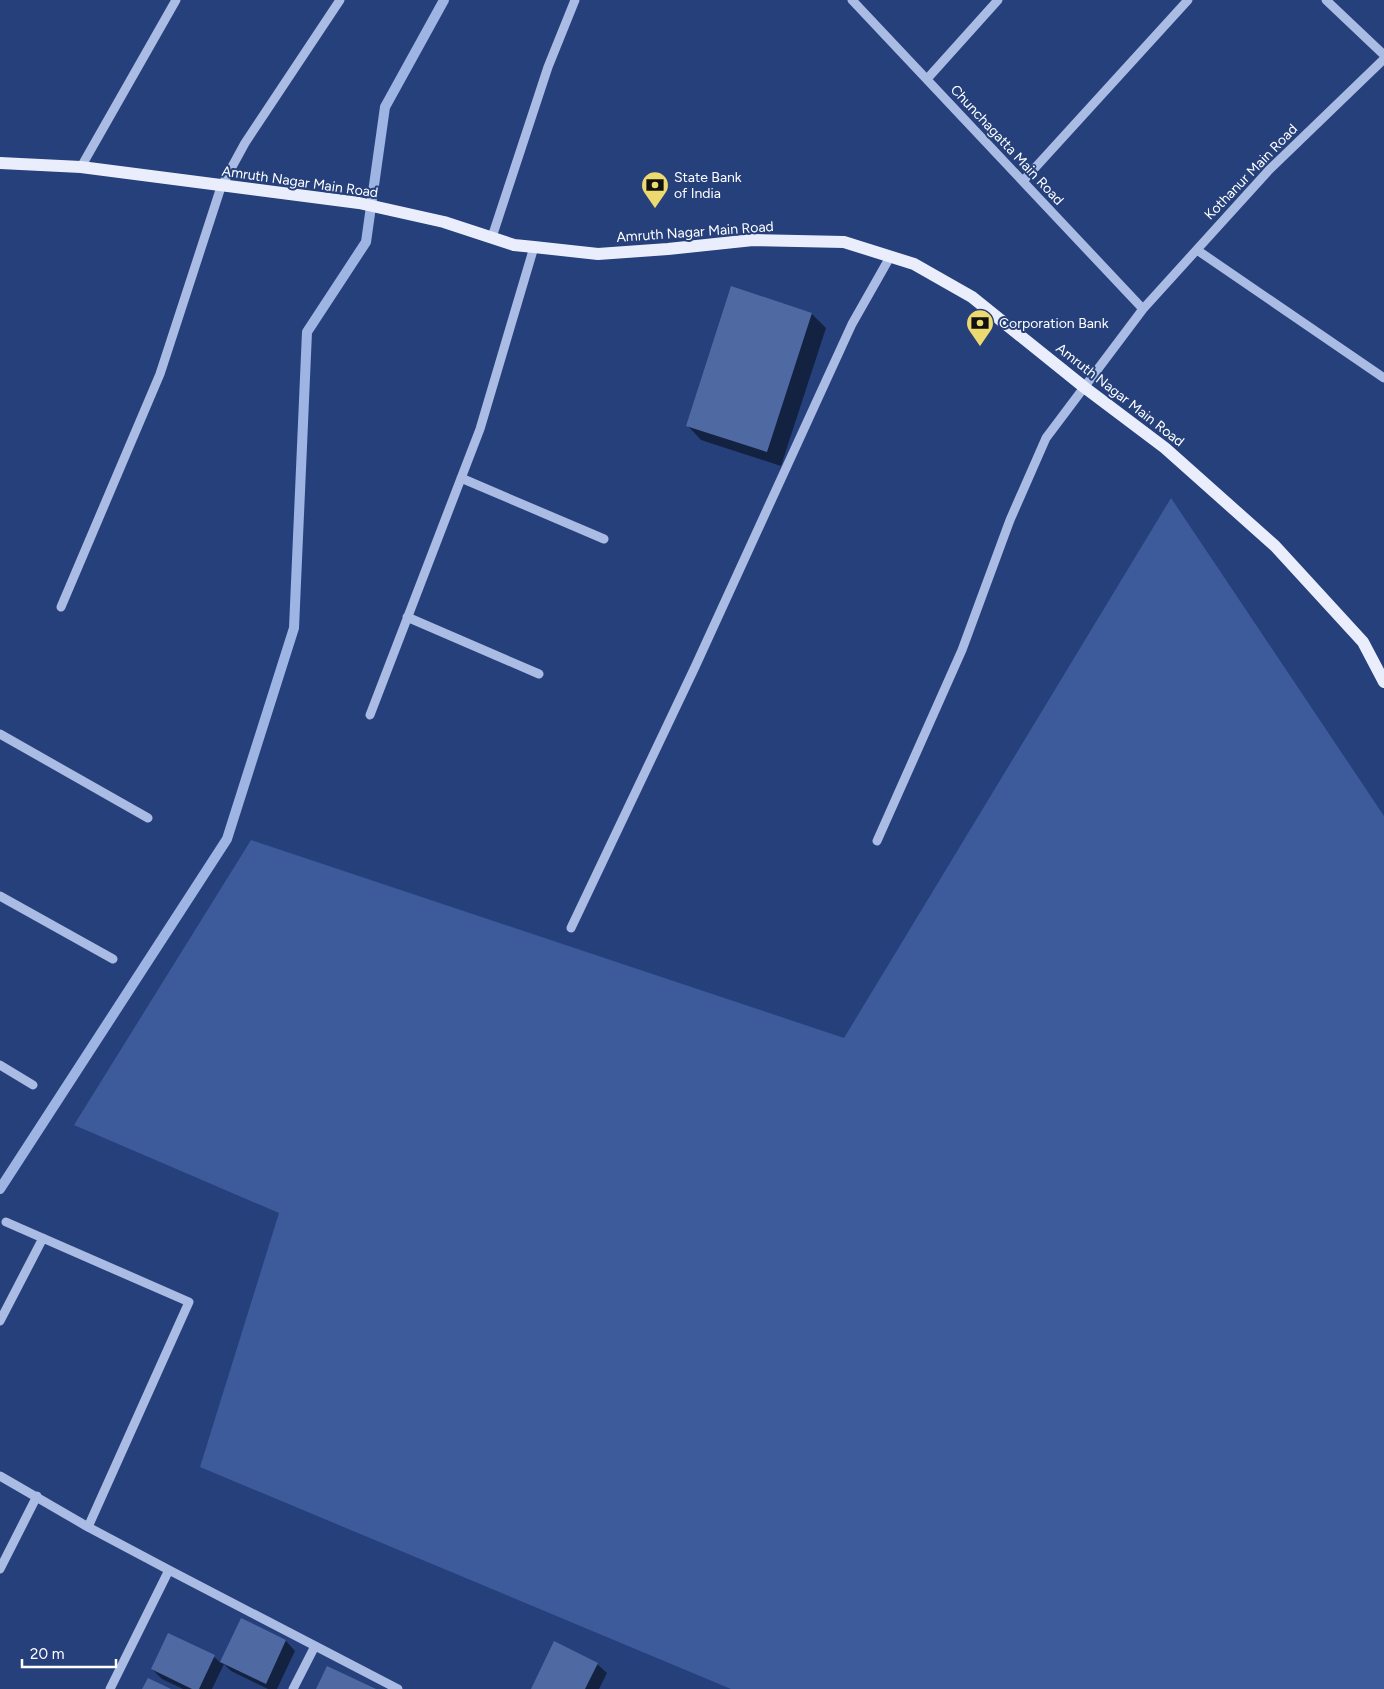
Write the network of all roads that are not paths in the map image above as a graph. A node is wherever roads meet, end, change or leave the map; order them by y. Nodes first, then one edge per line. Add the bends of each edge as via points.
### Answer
1 (176, 0) edge
2 (340, 0) edge
3 (575, 0) edge
4 (852, 0) edge
5 (998, 0) edge
6 (1188, 0) edge
7 (1326, 0) edge
8 (1384, 55) edge
9 (1384, 59) edge
10 (927, 79) junction
11 (0, 163) edge
12 (81, 167) junction
13 (1023, 182) junction
14 (221, 186) junction
15 (492, 238) junction
16 (534, 247) junction
17 (1197, 250) junction
18 (890, 257) junction
19 (1143, 309) junction
20 (1384, 378) edge
21 (1084, 386) junction
22 (461, 478) junction
23 (604, 539) dead end
24 (61, 606) dead end
25 (407, 618) junction
26 (538, 674) dead end
27 (1384, 682) edge
28 (370, 715) dead end
29 (0, 734) edge
30 (148, 818) dead end
31 (877, 841) dead end
32 (0, 896) edge
33 (571, 928) dead end
34 (113, 958) dead end
35 (0, 1065) edge
36 (33, 1085) dead end
37 (6, 1222) dead end
38 (43, 1238) junction
39 (0, 1321) edge
40 (0, 1476) edge
41 (37, 1496) junction
42 (88, 1527) junction
43 (0, 1569) edge
44 (169, 1570) junction
45 (316, 1646) junction
46 (110, 1689) edge
47 (294, 1689) edge
48 (398, 1689) edge

1 - 12 street
2 - 14 street via 245,143
3 - 15 street via 548,67
4 - 10 street, Chunchagatta Main Road
5 - 10 street
6 - 13 street
7 - 8 street
9 - 17 street, Kothanur Main Road via 1269,170
10 - 13 street, Chunchagatta Main Road
11 - 12 main road, Amruth Nagar Main Road
12 - 14 main road, Amruth Nagar Main Road
13 - 19 street, Chunchagatta Main Road
14 - 15 main road, Amruth Nagar Main Road via 359,203 444,222
14 - 24 street via 160,374
15 - 16 main road, Amruth Nagar Main Road
16 - 18 main road, Amruth Nagar Main Road via 598,254 753,240 835,241
16 - 22 street via 480,429
17 - 19 street, Kothanur Main Road
17 - 20 street
18 - 21 main road, Amruth Nagar Main Road via 914,264 972,297
18 - 33 street via 852,324
19 - 21 street, Kothanur Main Road
21 - 27 main road, Amruth Nagar Main Road via 1165,448 1274,546 1363,642
21 - 31 street, Kothanur Main Road via 1046,438 1010,520 962,650
22 - 23 street
22 - 25 street
25 - 26 street
25 - 28 street
29 - 30 street
32 - 34 street
35 - 36 street
37 - 38 street
38 - 39 street
38 - 42 street via 189,1302
40 - 41 street
41 - 42 street
41 - 43 street
42 - 44 street
44 - 45 street
44 - 46 street
45 - 47 street
45 - 48 street

